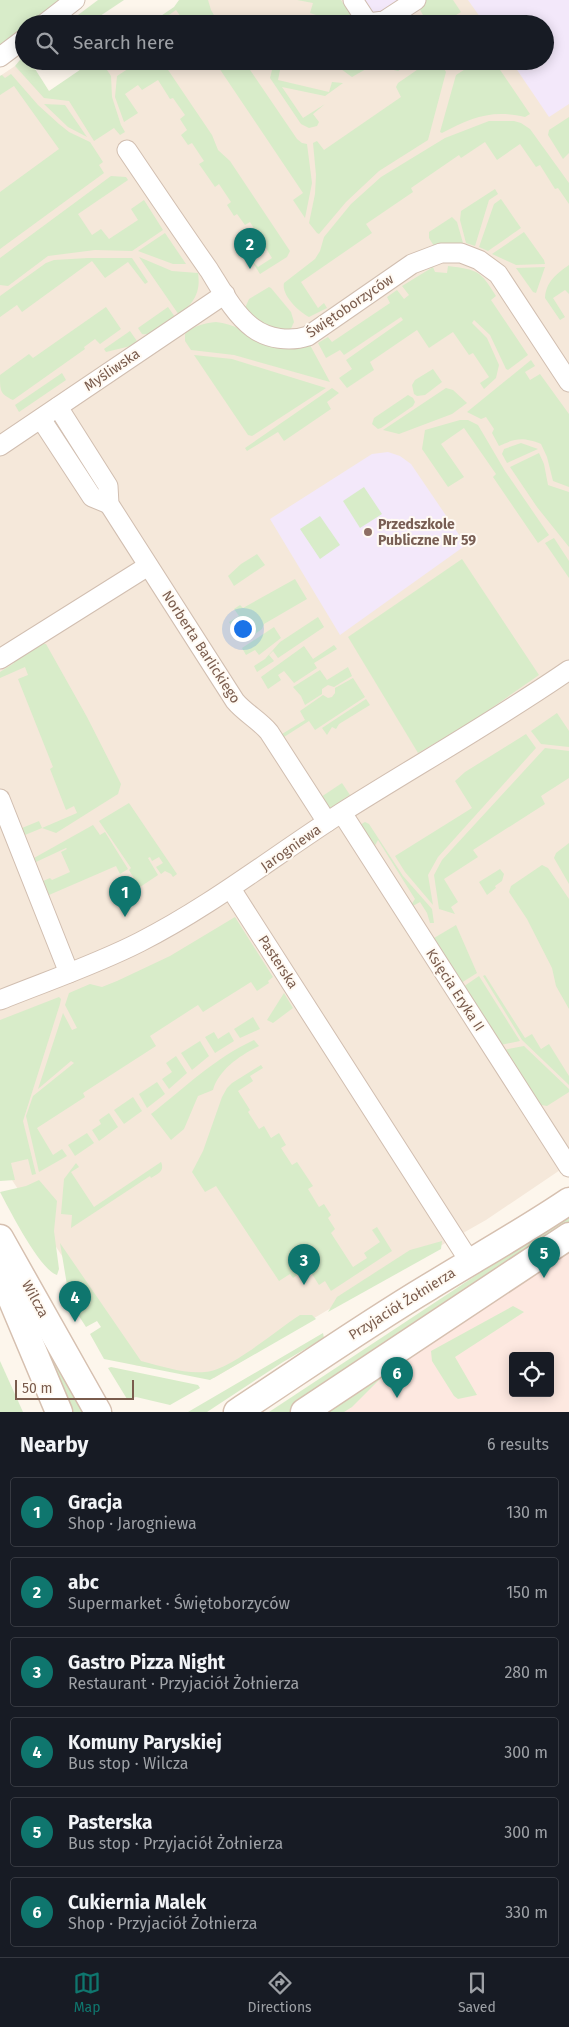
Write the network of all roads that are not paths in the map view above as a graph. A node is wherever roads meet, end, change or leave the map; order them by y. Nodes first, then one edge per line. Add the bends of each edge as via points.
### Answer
1 (75, 0) edge
2 (353, 0) edge
3 (416, 0) edge
4 (56, 15) edge
5 (363, 15) edge
6 (393, 15) edge
7 (15, 46) edge
8 (0, 57) edge
9 (127, 150) dead end
10 (229, 299) junction
11 (569, 382) edge
12 (58, 407) junction
13 (40, 418) junction
14 (0, 446) edge
15 (109, 504) junction
16 (148, 566) junction
17 (0, 659) edge
18 (569, 670) edge
19 (0, 799) edge
20 (334, 818) junction
21 (231, 889) junction
22 (69, 973) junction
23 (1, 996) edge
24 (569, 1167) edge
25 (569, 1201) edge
26 (569, 1236) edge
27 (0, 1238) edge
28 (470, 1262) junction
29 (0, 1272) edge
30 (59, 1412) edge
31 (98, 1412) edge
32 (237, 1412) edge
33 (304, 1412) edge

1 - 4 street
2 - 5 street
3 - 6 street
7 - 8 street
9 - 10 street, Świętoborzyców
10 - 11 street, Świętoborzyców via 246,322 260,332 276,338 300,339 412,264 440,253 461,253 479,260 498,274
10 - 12 street, Myśliwska
12 - 13 street, Myśliwska
12 - 15 street, Norberta Barlickiego via 108,486
13 - 14 street, Myśliwska
13 - 15 street, Norberta Barlickiego via 92,497
15 - 16 street, Norberta Barlickiego
16 - 17 street
16 - 20 street, Norberta Barlickiego via 235,701 269,732
18 - 20 street, Jarogniewa via 483,728
19 - 22 street
20 - 21 street, Jarogniewa
20 - 24 street, Księcia Eryka II
21 - 22 street, Jarogniewa via 142,941
21 - 28 street, Pasterska
22 - 23 street, Jarogniewa
25 - 28 street, Przyjaciół Żołnierza
26 - 33 street
27 - 31 street, Wilcza
28 - 32 street, Przyjaciół Żołnierza via 370,1323
29 - 30 street, Wilcza

